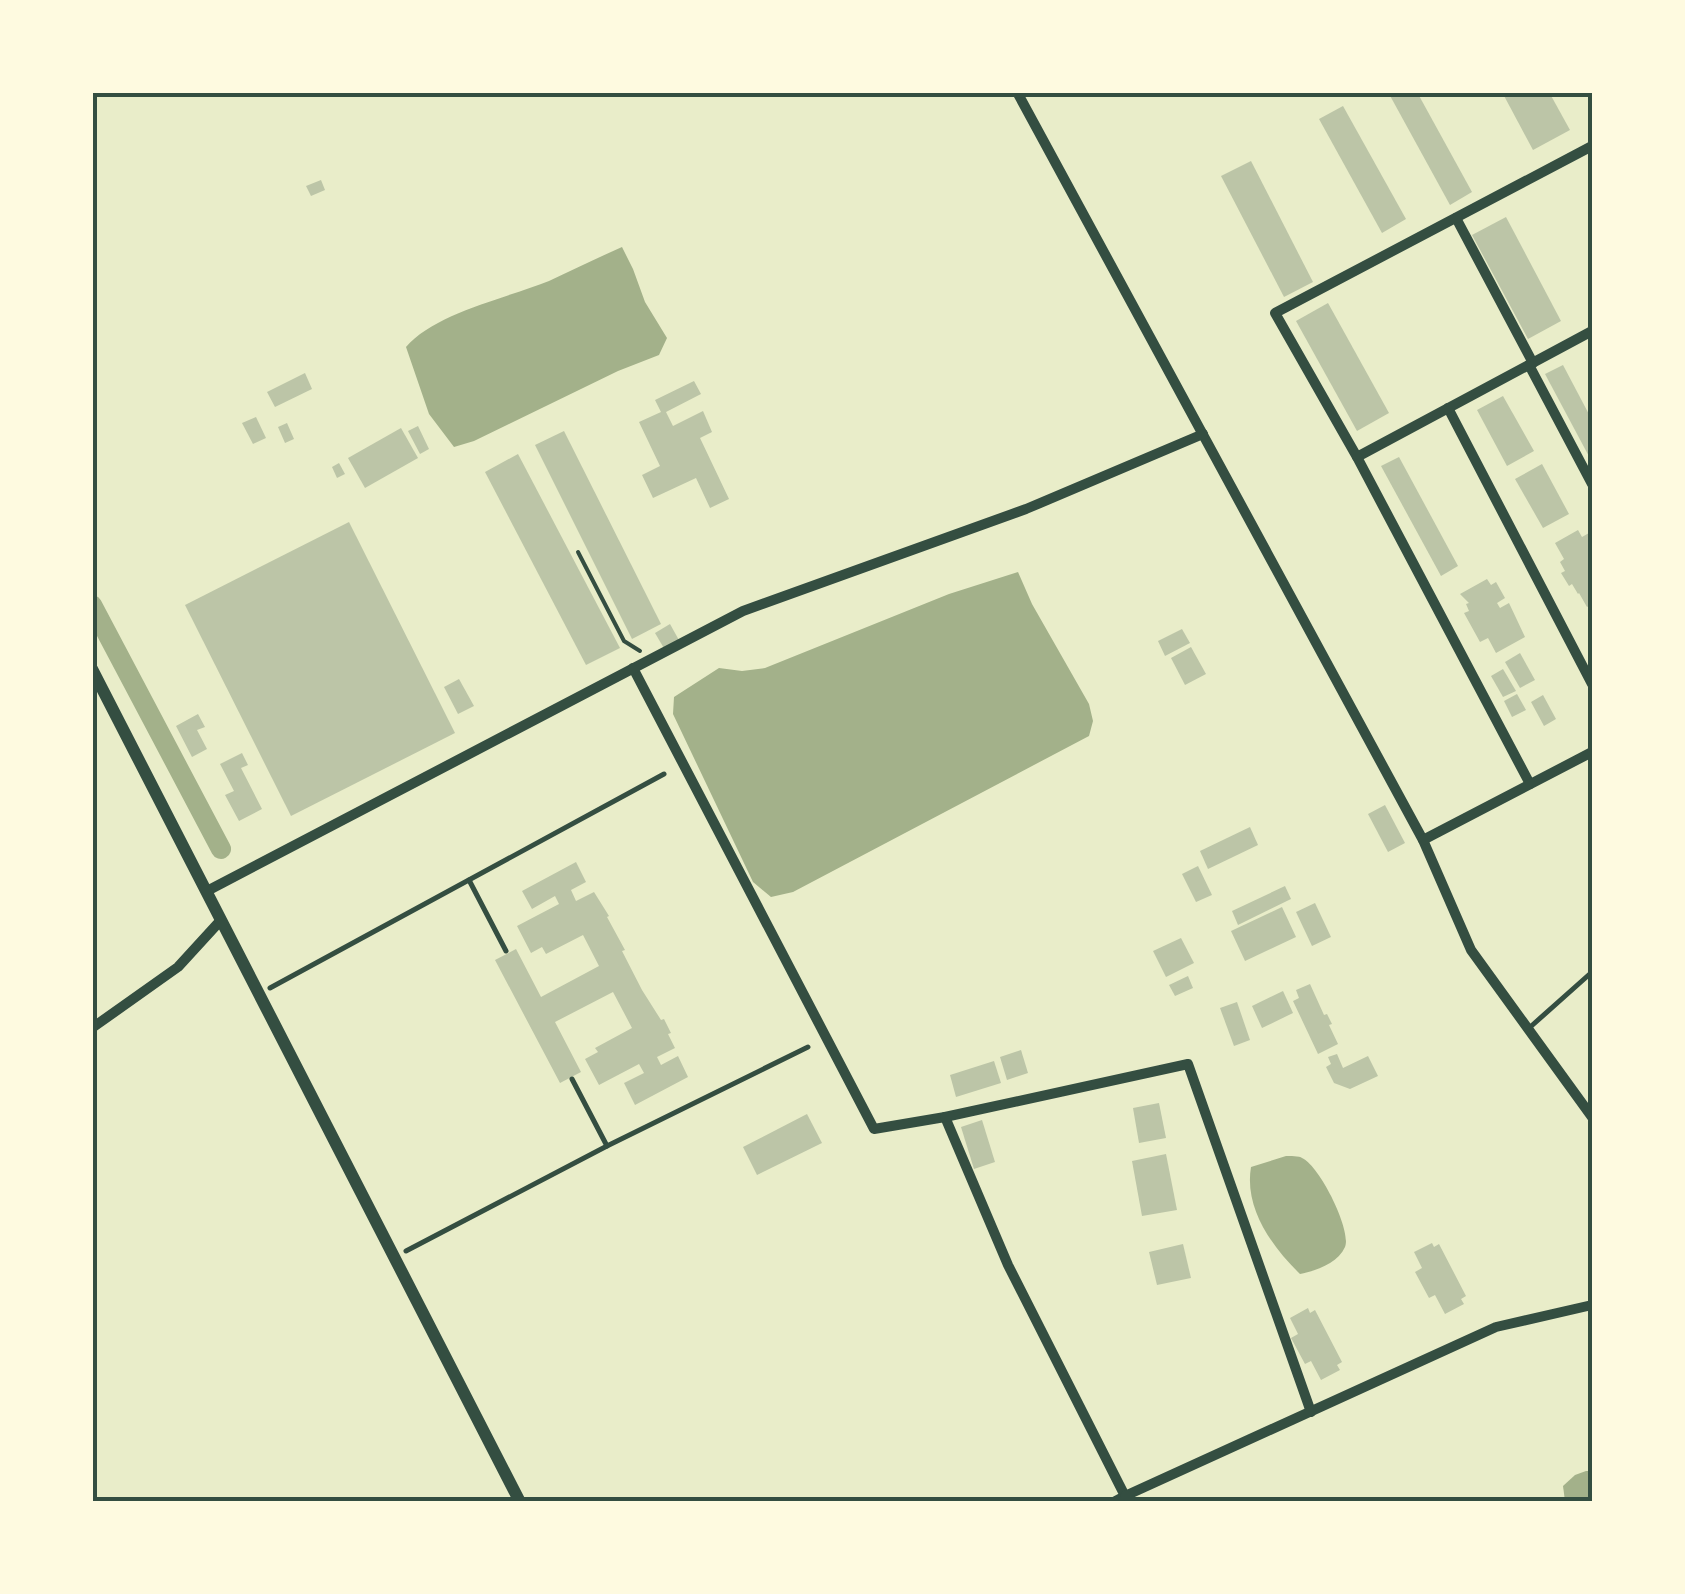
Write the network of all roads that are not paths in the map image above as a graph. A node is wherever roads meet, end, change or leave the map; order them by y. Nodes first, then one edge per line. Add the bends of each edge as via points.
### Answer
1 (1017, 92) edge
2 (1592, 146) edge
3 (1456, 218) junction
4 (1592, 332) edge
5 (1531, 364) junction
6 (1448, 408) junction
7 (1203, 434) junction
8 (1356, 457) junction
9 (1592, 484) edge
10 (633, 668) junction
11 (92, 669) edge
12 (1592, 684) edge
13 (1592, 752) edge
14 (664, 774) dead end
15 (1530, 784) junction
16 (1423, 840) junction
17 (469, 880) junction
18 (207, 891) junction
19 (221, 920) junction
20 (506, 951) dead end
21 (1592, 972) edge
22 (270, 988) dead end
23 (92, 1028) edge
24 (1528, 1029) junction
25 (808, 1047) dead end
26 (572, 1079) dead end
27 (946, 1117) junction
28 (1592, 1117) edge
29 (607, 1146) junction
30 (406, 1251) dead end
31 (1592, 1305) edge
32 (1311, 1412) junction
33 (1120, 1499) edge
34 (520, 1502) edge

1 - 7 street
2 - 3 street
3 - 5 street
3 - 8 street via 1275,314
4 - 5 street
5 - 6 street
5 - 9 street
6 - 8 street
6 - 12 street
7 - 10 street via 1026,509 743,611
7 - 16 street
8 - 15 street
10 - 18 street
10 - 27 street via 874,1129
11 - 18 street
13 - 15 street
14 - 17 lane
15 - 16 street
16 - 24 street via 1471,950
17 - 20 lane
17 - 22 lane
18 - 19 street
19 - 23 street via 178,967
19 - 34 street
21 - 24 lane
24 - 28 street
25 - 29 lane
26 - 29 lane
27 - 32 street via 1188,1064
27 - 33 street
29 - 30 lane
31 - 32 street via 1496,1328
32 - 33 street

